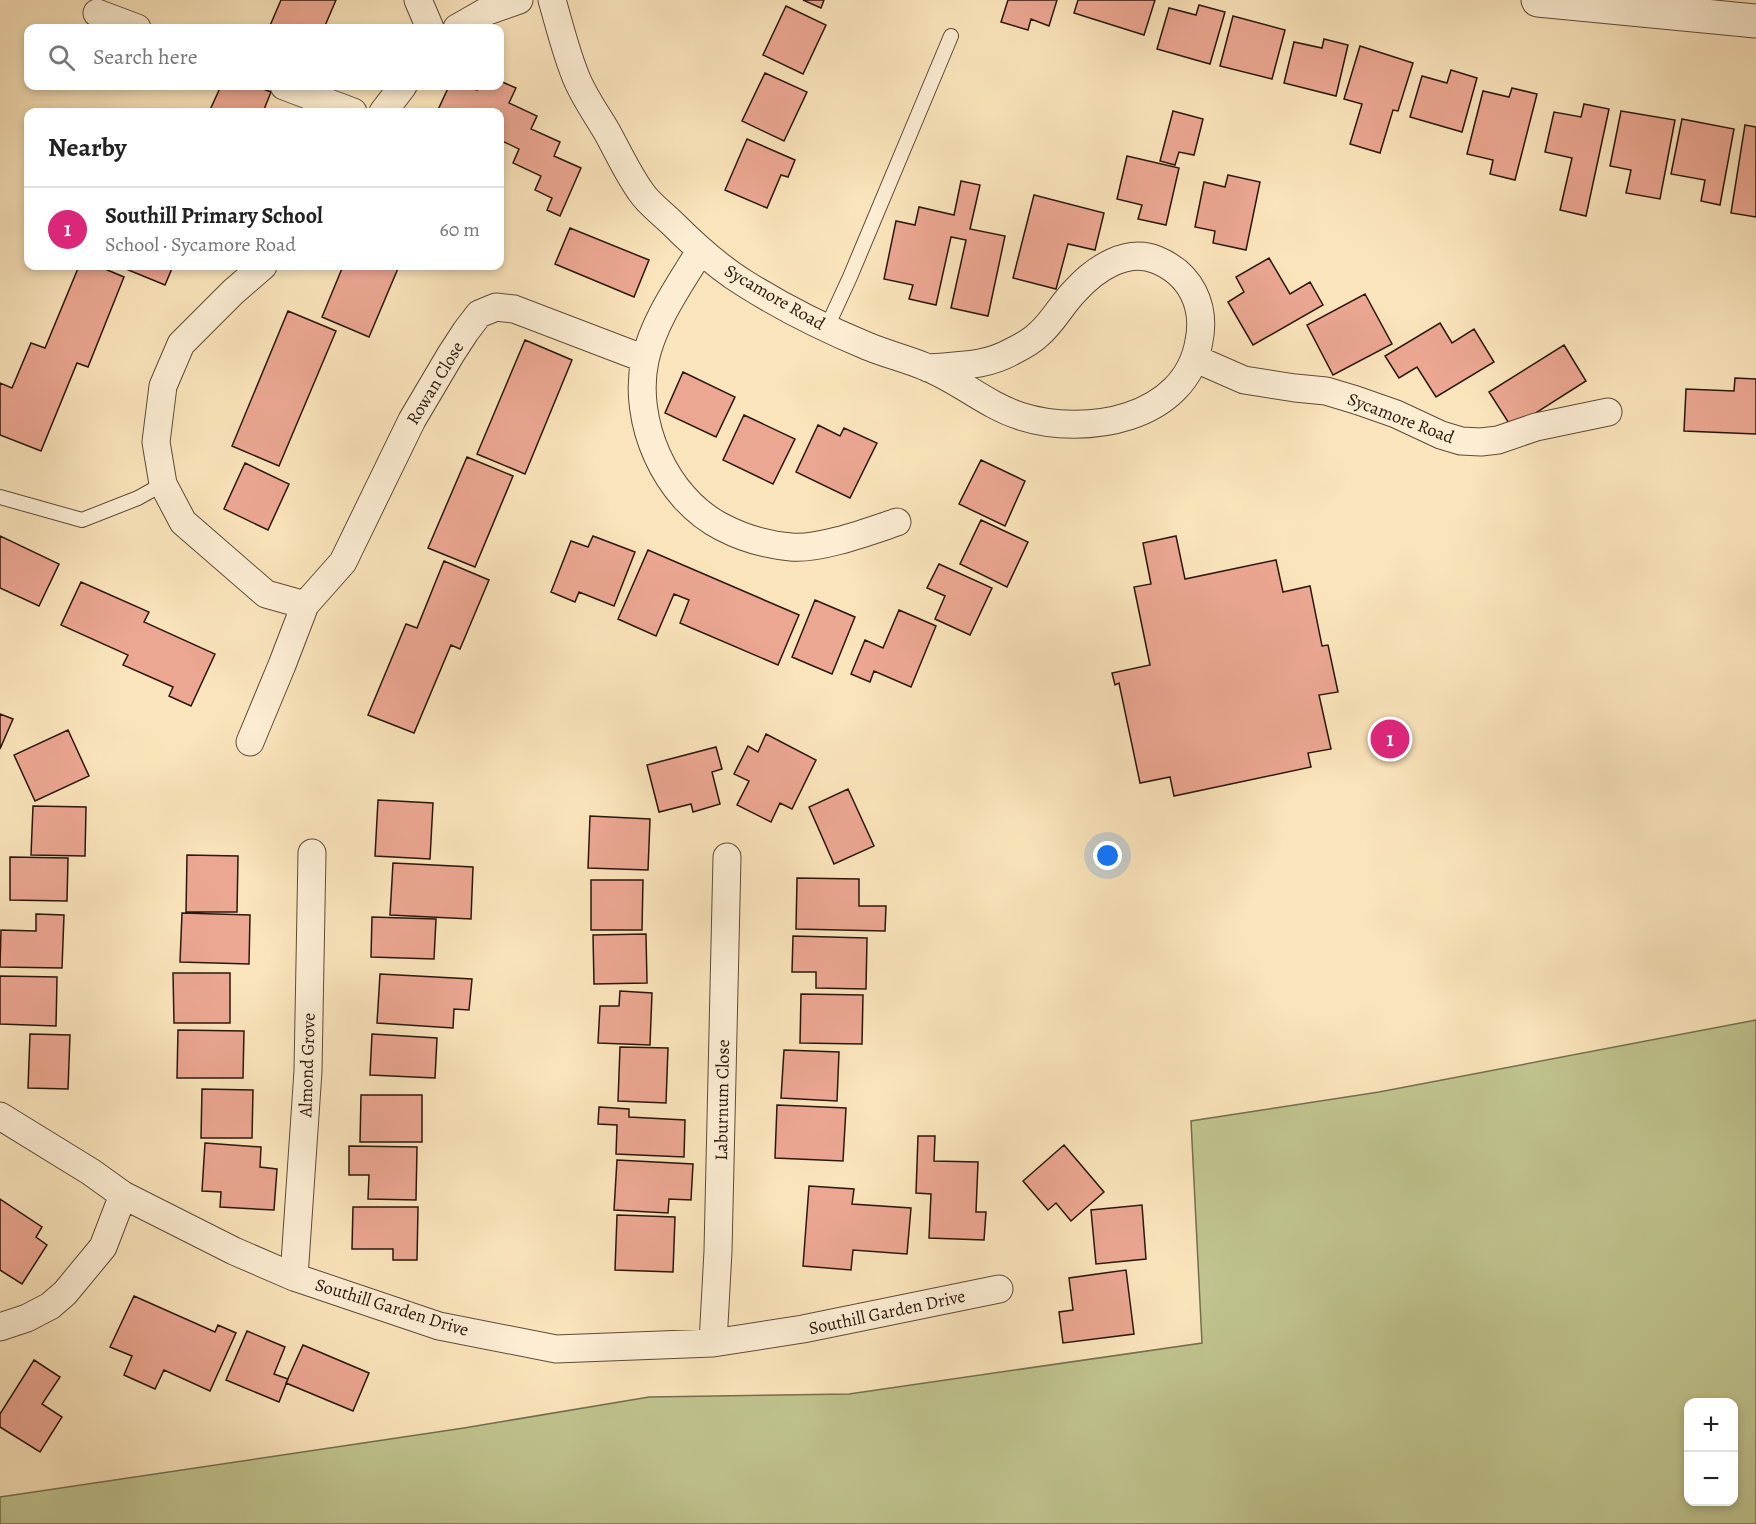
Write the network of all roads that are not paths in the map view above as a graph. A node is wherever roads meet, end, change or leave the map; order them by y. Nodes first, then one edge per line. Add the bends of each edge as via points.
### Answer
1 (418, 0) edge
2 (519, 0) edge
3 (552, 0) edge
4 (1548, 1) edge
5 (97, 13) dead end
6 (1756, 21) edge
7 (126, 24) edge
8 (428, 24) edge
9 (464, 24) edge
10 (951, 36) dead end
11 (295, 90) edge
12 (400, 90) edge
13 (342, 108) edge
14 (386, 108) edge
15 (700, 251) junction
16 (258, 270) edge
17 (827, 327) junction
18 (645, 359) junction
19 (1196, 359) junction
20 (928, 368) junction
21 (1608, 412) dead end
22 (163, 484) junction
23 (0, 497) edge
24 (897, 522) dead end
25 (305, 605) junction
26 (250, 741) dead end
27 (312, 853) dead end
28 (727, 857) dead end
29 (0, 1116) edge
30 (123, 1195) junction
31 (294, 1276) junction
32 (999, 1289) dead end
33 (0, 1327) edge
34 (713, 1343) junction

1 - 8 street
2 - 9 street
3 - 15 street, Sycamore Road via 574,75 641,193
4 - 6 street
5 - 7 street
10 - 17 lane
11 - 13 street
12 - 14 street
15 - 17 street, Sycamore Road via 743,283
15 - 18 street via 659,319
16 - 22 street via 181,344 163,386 156,442
17 - 20 street, Sycamore Road
18 - 24 street via 644,410 659,461 686,499 721,527 760,542 794,548 819,545
18 - 25 street, Rowan Close via 514,309 496,307 480,314 412,420 343,562
19 - 20 street, Sycamore Road via 1167,398 1125,418 1079,426 1021,416
19 - 20 street, Sycamore Road via 1201,316 1197,298 1173,268 1140,255 1126,257 1092,274 1039,335 1012,352 986,364
19 - 21 street, Sycamore Road via 1244,380 1326,391 1356,400 1461,441 1498,440 1536,427
22 - 23 lane via 82,520
22 - 25 street via 183,522 266,594
25 - 26 street, Rowan Close
27 - 31 street, Almond Grove via 308,1071
28 - 34 street, Laburnum Close
29 - 30 street, Southill Garden Drive
30 - 31 street, Southill Garden Drive via 234,1251
30 - 33 street via 103,1247 65,1293 50,1306
31 - 34 street, Southill Garden Drive via 439,1326 556,1349
32 - 34 street, Southill Garden Drive

